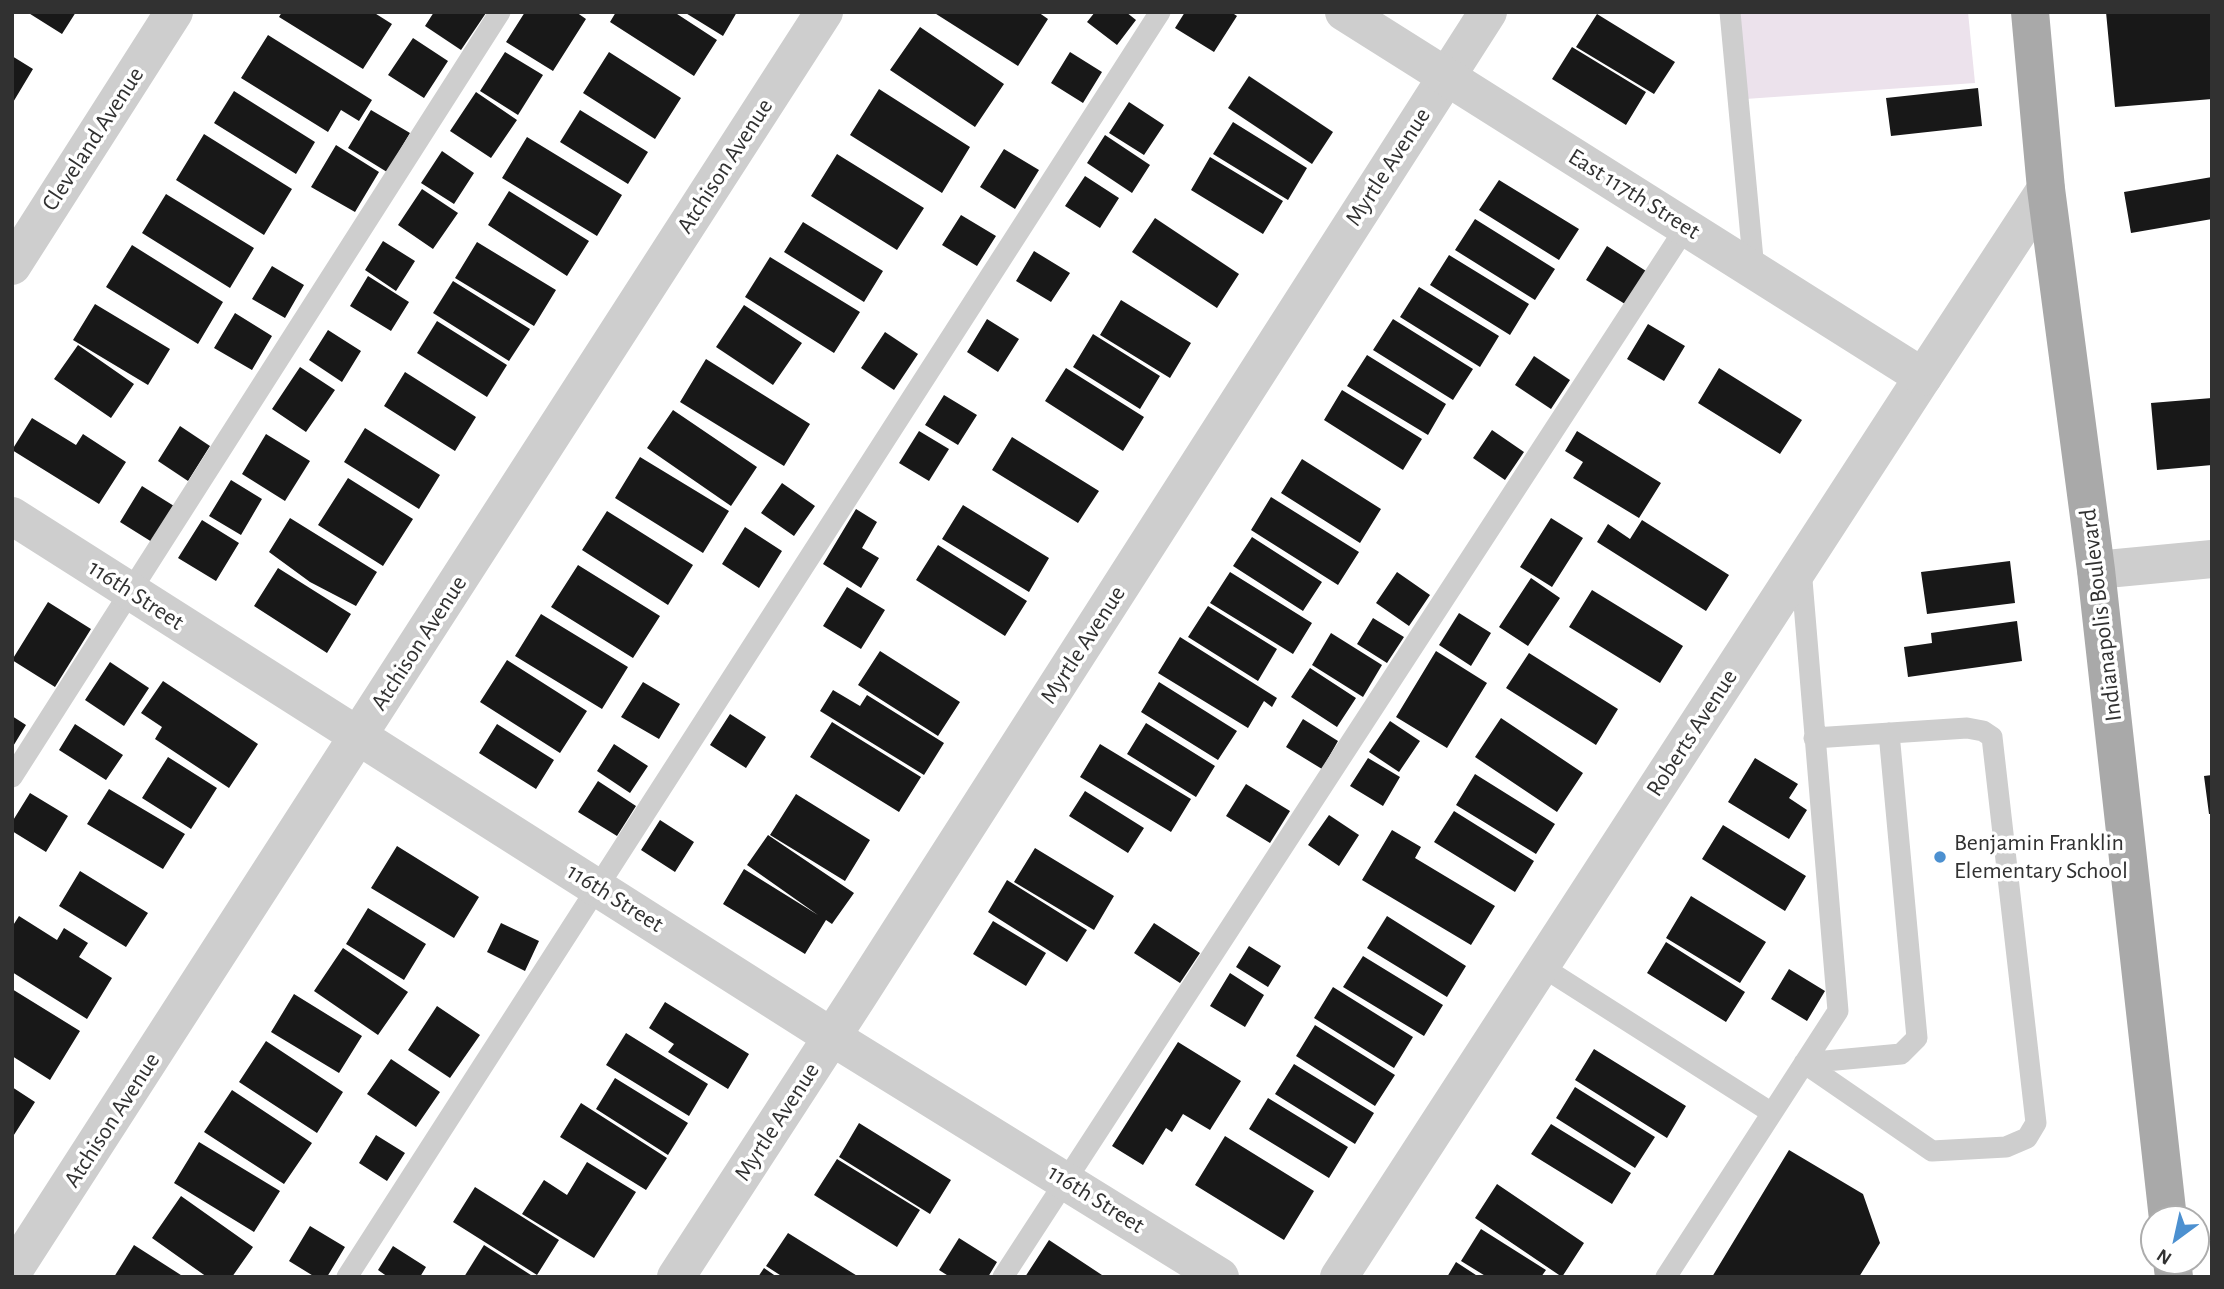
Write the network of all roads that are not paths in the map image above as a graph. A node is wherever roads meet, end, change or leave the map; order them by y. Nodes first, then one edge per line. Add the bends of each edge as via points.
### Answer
1 (174, 12) edge
2 (500, 12) edge
3 (824, 12) edge
4 (1160, 12) edge
5 (1344, 12) edge
6 (1488, 12) edge
7 (1730, 12) edge
8 (2030, 12) edge
9 (1446, 76) junction
10 (2046, 189) junction
11 (1685, 227) junction
12 (12, 266) edge
13 (1754, 270) junction
14 (1923, 377) junction
15 (12, 516) edge
16 (2212, 559) edge
17 (1801, 566) junction
18 (2096, 570) junction
19 (130, 591) junction
20 (1889, 733) junction
21 (359, 737) junction
22 (1814, 738) junction
23 (12, 777) edge
24 (597, 887) junction
25 (1541, 966) junction
26 (832, 1037) junction
27 (1804, 1063) junction
28 (1772, 1113) junction
29 (1066, 1180) junction
30 (2166, 1205) edge
31 (12, 1273) edge
32 (347, 1277) edge
33 (676, 1277) edge
34 (1003, 1277) edge
35 (1220, 1277) edge
36 (1339, 1277) edge
37 (1666, 1277) edge

1 - 12 street, Cleveland Avenue
2 - 19 lane
3 - 21 street, Atchison Avenue
4 - 24 lane
5 - 9 street, East 117th Street
6 - 9 street, Myrtle Avenue
7 - 13 lane
8 - 10 main road, Indianapolis Boulevard
9 - 11 street, East 117th Street
9 - 26 street, Myrtle Avenue
10 - 14 street, Roberts Avenue
10 - 18 main road, Indianapolis Boulevard
11 - 13 street, East 117th Street
11 - 29 lane
13 - 14 street, East 117th Street
14 - 17 street, Roberts Avenue
15 - 19 street, 116th Street
16 - 18 street
17 - 22 lane
17 - 25 street, Roberts Avenue
18 - 30 main road, Indianapolis Boulevard
19 - 21 street, 116th Street
19 - 23 lane
20 - 22 lane
20 - 27 lane via 1917,1038 1901,1054
20 - 27 lane via 1967,728 1983,730 1992,737 2036,1123 2027,1138 2006,1147 1932,1151
21 - 24 street, 116th Street
21 - 31 street, Atchison Avenue
22 - 27 lane via 1838,1011
24 - 26 street, 116th Street
24 - 32 lane
25 - 28 lane
25 - 36 street, Roberts Avenue
26 - 29 street, 116th Street
26 - 33 street, Myrtle Avenue
27 - 28 lane
28 - 37 lane
29 - 34 lane
29 - 35 street, 116th Street

